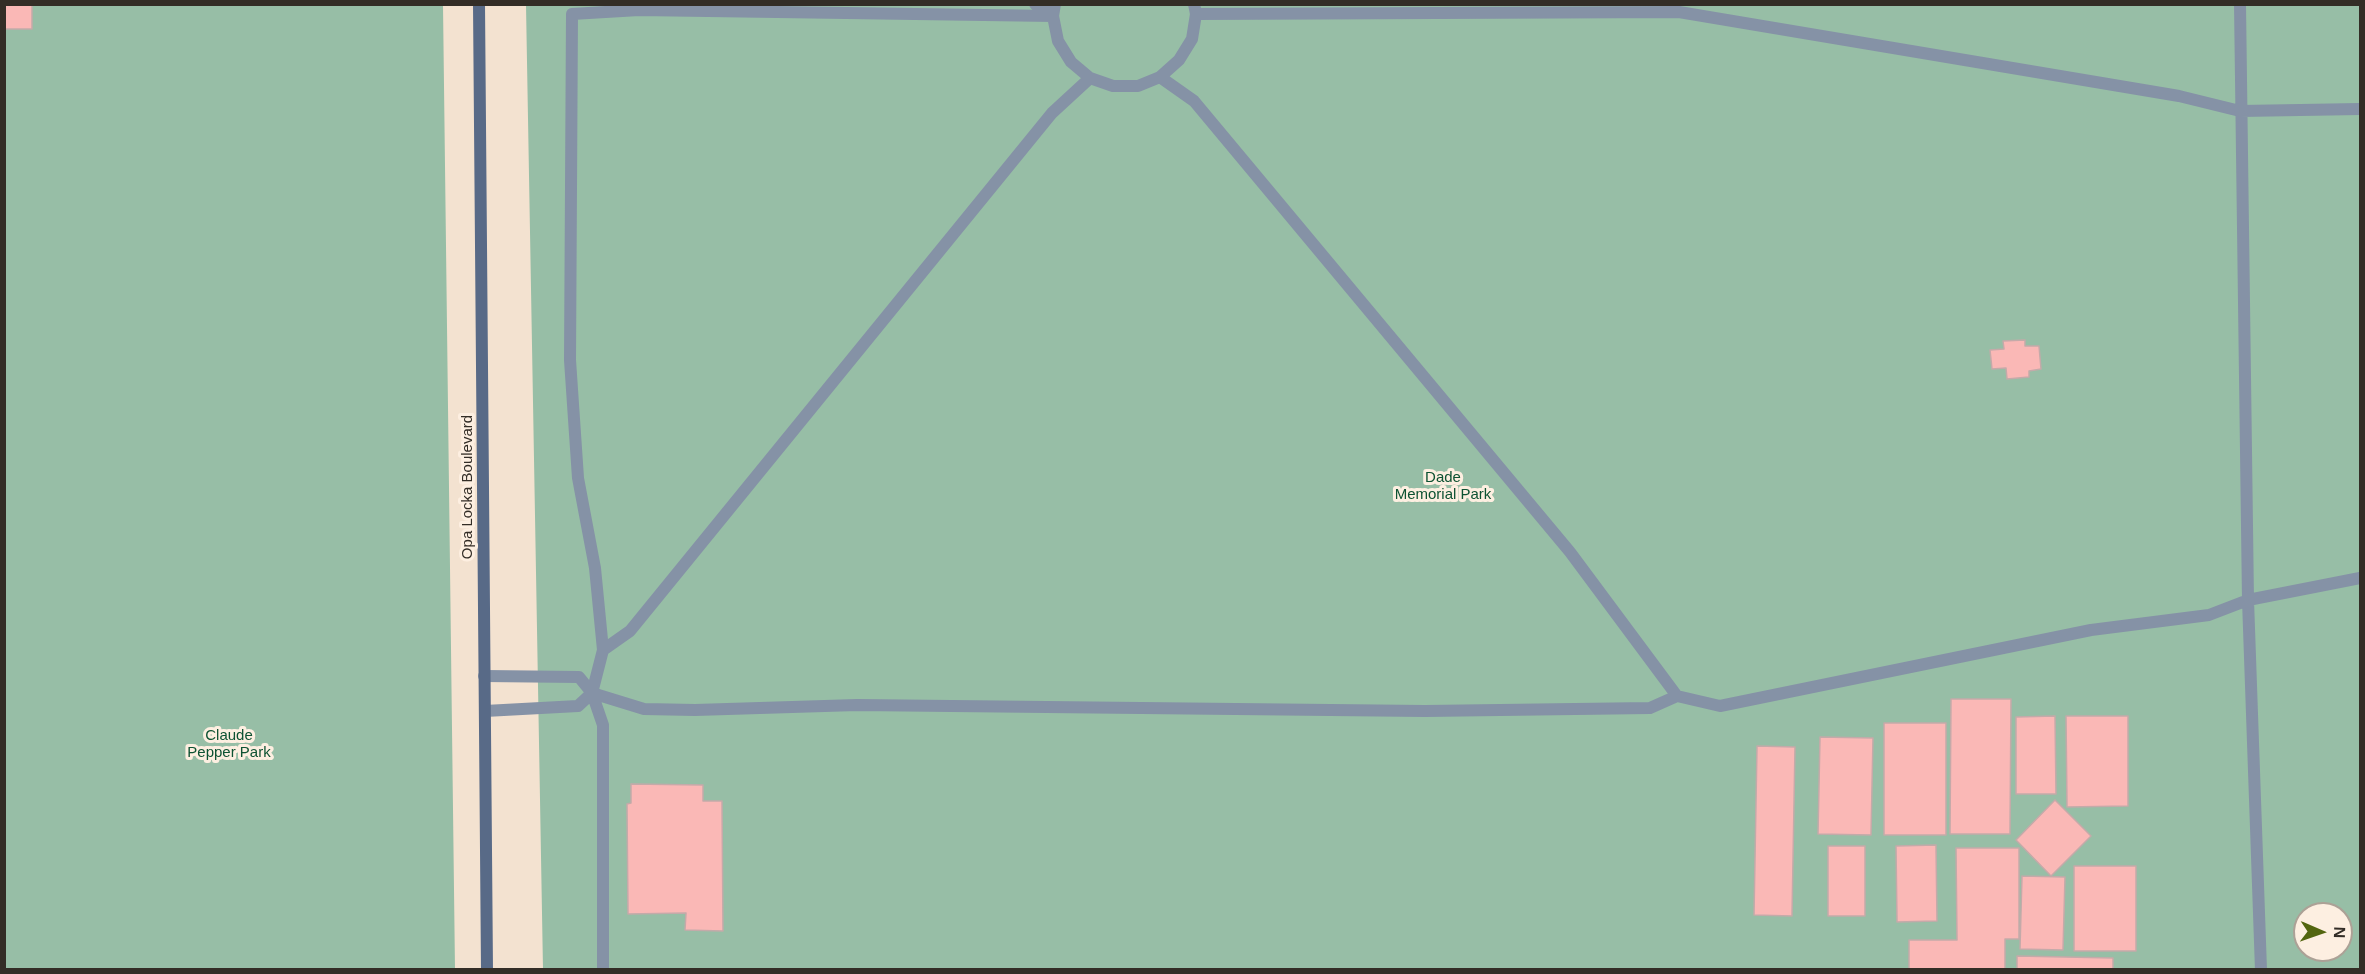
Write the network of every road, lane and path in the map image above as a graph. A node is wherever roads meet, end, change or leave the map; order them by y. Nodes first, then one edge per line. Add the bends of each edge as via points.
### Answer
1 (479, 4) edge
2 (1035, 4) edge
3 (2240, 4) edge
4 (1195, 9) edge
5 (1054, 10) edge
6 (1160, 76) junction
7 (1090, 78) junction
8 (2361, 109) edge
9 (2240, 111) junction
10 (2361, 578) edge
11 (2248, 600) junction
12 (603, 650) junction
13 (484, 676) junction
14 (592, 693) junction
15 (1677, 696) junction
16 (485, 711) junction
17 (488, 969) edge
18 (603, 969) edge
19 (2261, 969) edge

1 - 13 main road, Opa Locka Boulevard
2 - 5 lane
3 - 9 lane
4 - 6 lane via 1192,39 1179,60
4 - 9 lane via 1679,12 2179,96
5 - 7 lane via 1058,40 1071,62
5 - 12 lane via 639,10 572,14 570,360 578,478 595,568
6 - 7 lane via 1137,86 1113,86
6 - 15 lane via 1194,101 1547,524
7 - 12 lane via 1052,113 630,631
8 - 9 lane
9 - 11 lane
10 - 11 lane
11 - 15 lane via 2209,615 2091,630 1720,706
11 - 19 lane
12 - 14 lane
13 - 14 lane via 579,677
13 - 16 main road, Opa Locka Boulevard
14 - 15 lane via 644,709 695,710 857,705 1168,710 1650,708
14 - 16 lane via 578,706
14 - 18 lane via 603,725
16 - 17 main road, Opa Locka Boulevard

